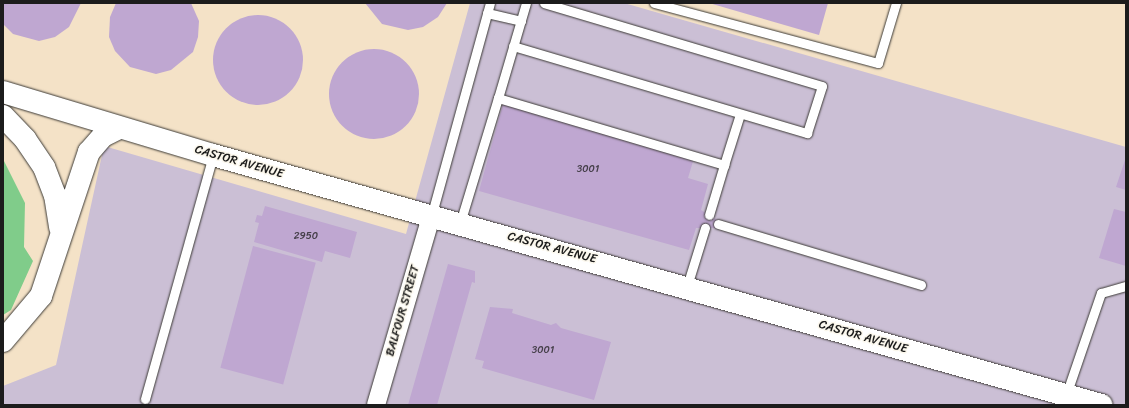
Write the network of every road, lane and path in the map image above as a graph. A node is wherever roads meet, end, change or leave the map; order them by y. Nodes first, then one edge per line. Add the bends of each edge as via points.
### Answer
1 (490, 3) edge
2 (526, 3) edge
3 (544, 3) edge
4 (654, 3) edge
5 (896, 3) edge
6 (487, 13) junction
7 (521, 21) junction
8 (513, 46) junction
9 (3, 92) edge
10 (498, 98) junction
11 (740, 114) junction
12 (3, 116) edge
13 (119, 128) junction
14 (213, 155) junction
15 (724, 165) junction
16 (709, 215) dead end
17 (431, 217) junction
18 (460, 223) junction
19 (718, 224) dead end
20 (705, 228) dead end
21 (59, 244) junction
22 (921, 285) dead end
23 (687, 286) junction
24 (1126, 286) edge
25 (3, 341) edge
26 (1066, 395) junction
27 (145, 399) dead end
28 (376, 405) edge
29 (1101, 405) edge

1 - 6 lane
2 - 7 lane
3 - 11 lane via 822,86 807,134
4 - 5 lane via 878,63
6 - 7 lane
6 - 17 lane
7 - 8 lane
8 - 10 lane
8 - 11 lane
9 - 13 main road, CASTOR AVENUE
10 - 15 lane
10 - 18 lane
11 - 15 lane
12 - 21 main road via 25,139 44,168 58,211
13 - 14 main road, CASTOR AVENUE
13 - 21 main road via 103,136 86,157
14 - 17 main road, CASTOR AVENUE
14 - 27 lane
15 - 16 lane
17 - 18 main road, CASTOR AVENUE
17 - 28 street, BALFOUR STREET
18 - 23 main road, CASTOR AVENUE
19 - 22 lane
20 - 23 lane
21 - 25 main road via 41,296
23 - 26 main road, CASTOR AVENUE
24 - 26 lane via 1101,292
26 - 29 main road, CASTOR AVENUE

